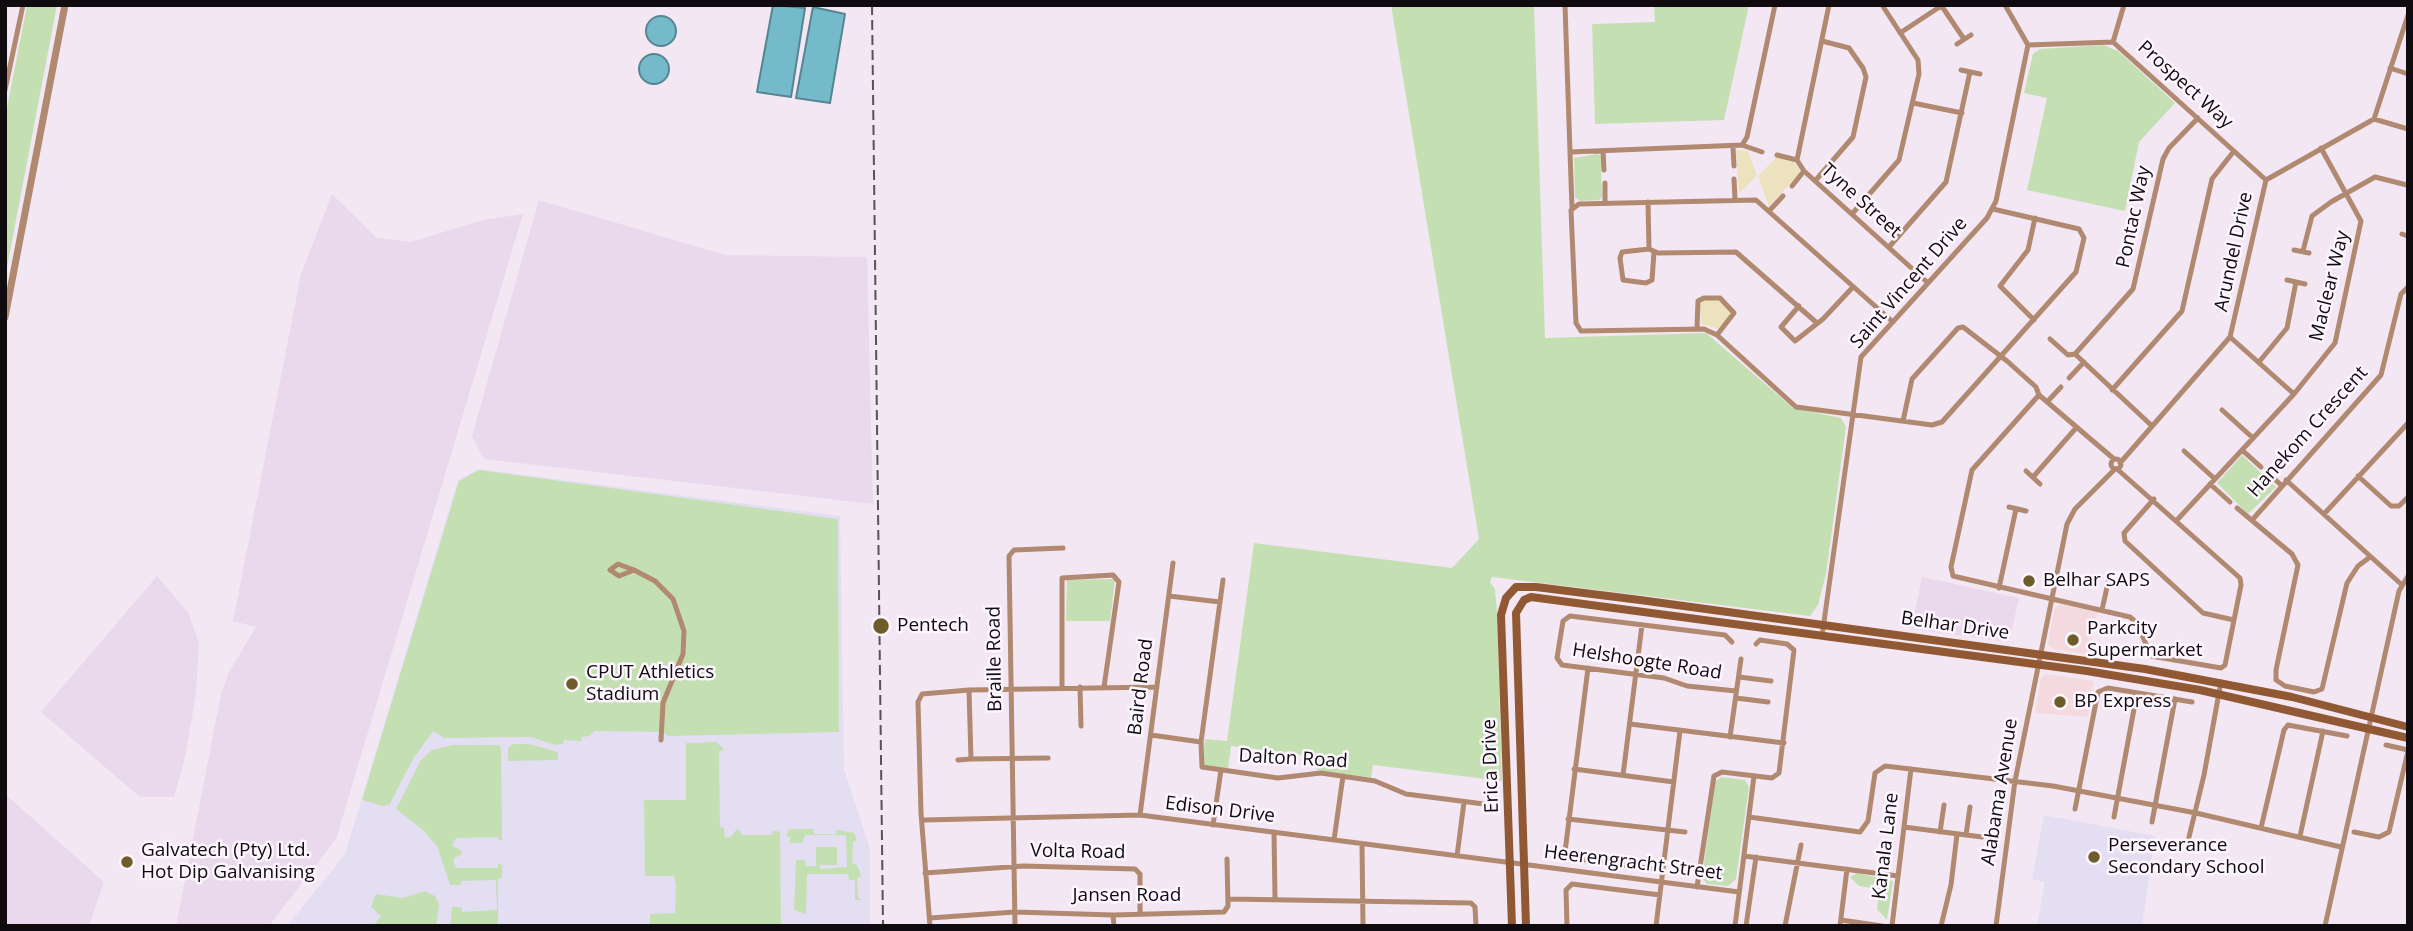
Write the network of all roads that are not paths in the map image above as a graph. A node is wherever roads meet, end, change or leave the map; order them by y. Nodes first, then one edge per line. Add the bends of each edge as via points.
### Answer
1 (23, 5) edge
2 (65, 5) edge
3 (1565, 5) edge
4 (1775, 5) edge
5 (1829, 5) edge
6 (1882, 5) edge
7 (2005, 5) edge
8 (2124, 5) edge
9 (1941, 6) edge
10 (2407, 18) edge
11 (1900, 33) junction
12 (1971, 35) dead end
13 (1964, 39) junction
14 (1822, 41) junction
15 (2113, 42) junction
16 (1957, 44) dead end
17 (2028, 45) junction
18 (2390, 68) junction
19 (1961, 70) dead end
20 (1970, 72) junction
21 (1980, 74) dead end
22 (2408, 74) edge
23 (5, 90) edge
24 (1913, 103) junction
25 (1962, 113) junction
26 (2198, 118) junction
27 (2374, 119) junction
28 (2408, 129) edge
29 (1742, 145) junction
30 (1733, 147) junction
31 (2321, 148) junction
32 (1604, 151) junction
33 (2234, 151) junction
34 (1570, 152) junction
35 (1762, 152) dead end
36 (1777, 155) dead end
37 (1797, 160) junction
38 (1734, 166) dead end
39 (1604, 170) dead end
40 (1804, 171) junction
41 (1734, 179) dead end
42 (2266, 180) junction
43 (1815, 181) junction
44 (1605, 183) dead end
45 (1792, 186) dead end
46 (2407, 186) edge
47 (2347, 193) junction
48 (1783, 196) dead end
49 (1735, 199) junction
50 (1648, 202) junction
51 (1605, 203) junction
52 (1572, 208) junction
53 (1993, 209) junction
54 (1770, 210) junction
55 (1852, 214) junction
56 (2035, 218) junction
57 (1889, 247) junction
58 (2294, 250) dead end
59 (1651, 251) junction
60 (2287, 280) dead end
61 (2296, 282) junction
62 (1928, 283) junction
63 (2305, 284) dead end
64 (1853, 287) junction
65 (2408, 287) edge
66 (1799, 306) junction
67 (5, 317) edge
68 (2034, 320) junction
69 (1893, 322) junction
70 (1816, 323) junction
71 (1697, 328) junction
72 (1717, 335) junction
73 (2230, 337) junction
74 (2050, 338) dead end
75 (2075, 354) junction
76 (2001, 357) junction
77 (2084, 362) junction
78 (2259, 362) junction
79 (2069, 378) dead end
80 (2061, 387) dead end
81 (2112, 390) junction
82 (2294, 394) junction
83 (2039, 395) junction
84 (2047, 402) junction
85 (2222, 410) dead end
86 (1851, 415) junction
87 (1903, 421) junction
88 (2408, 423) edge
89 (2151, 425) junction
90 (2076, 428) junction
91 (2253, 438) junction
92 (2242, 450) junction
93 (2183, 451) dead end
94 (2116, 464) junction
95 (2261, 467) dead end
96 (2026, 471) dead end
97 (2267, 473) dead end
98 (2358, 476) junction
99 (2033, 477) junction
100 (2216, 479) junction
101 (2286, 480) junction
102 (2040, 484) dead end
103 (2210, 484) junction
104 (2281, 485) junction
105 (2408, 497) edge
106 (2154, 499) junction
107 (2230, 502) dead end
108 (2237, 508) dead end
109 (2026, 511) dead end
110 (2324, 514) junction
111 (2253, 519) junction
112 (2177, 520) junction
113 (1063, 548) dead end
114 (2370, 556) junction
115 (1173, 563) dead end
116 (634, 570) dead end
117 (2408, 576) edge
118 (2109, 578) dead end
119 (1223, 580) dead end
120 (2401, 584) junction
121 (1999, 588) junction
122 (1169, 596) junction
123 (2050, 599) junction
124 (1220, 602) junction
125 (1503, 605) joint
126 (2102, 610) junction
127 (1516, 613) joint
128 (2234, 620) junction
129 (1642, 625) junction
130 (1824, 625) junction
131 (1822, 636) junction
132 (1732, 642) dead end
133 (1756, 644) dead end
134 (2040, 654) junction
135 (1741, 659) dead end
136 (2038, 664) junction
137 (1588, 668) junction
138 (1636, 675) junction
139 (1739, 677) junction
140 (1771, 681) dead end
141 (2221, 682) junction
142 (1080, 687) junction
143 (1104, 687) junction
144 (1157, 687) junction
145 (1062, 688) junction
146 (1011, 689) junction
147 (969, 690) junction
148 (2137, 692) junction
149 (1736, 695) junction
150 (2219, 695) junction
151 (2175, 699) junction
152 (1768, 702) dead end
153 (2192, 702) dead end
154 (2372, 718) junction
155 (1630, 724) junction
156 (1081, 726) dead end
157 (2408, 727) edge
158 (2369, 729) junction
159 (2323, 731) junction
160 (1680, 732) junction
161 (1151, 735) junction
162 (2347, 736) dead end
163 (1730, 737) junction
164 (2408, 738) edge
165 (661, 740) dead end
166 (1201, 742) junction
167 (1783, 743) junction
168 (2386, 745) dead end
169 (2408, 751) edge
170 (1048, 758) dead end
171 (971, 759) junction
172 (1012, 759) junction
173 (958, 760) dead end
174 (1574, 769) junction
175 (1911, 769) junction
176 (1221, 770) junction
177 (1623, 775) junction
178 (1343, 776) junction
179 (1754, 776) junction
180 (2015, 781) junction
181 (1674, 782) junction
182 (2404, 783) edge
183 (2078, 791) junction
184 (2117, 798) junction
185 (1464, 802) junction
186 (1484, 804) dead end
187 (1944, 805) dead end
188 (2155, 805) junction
189 (1969, 807) dead end
190 (2075, 808) dead end
191 (2196, 813) junction
192 (1140, 816) junction
193 (1013, 817) junction
194 (1749, 817) junction
195 (2113, 817) dead end
196 (1568, 819) junction
197 (924, 820) junction
198 (2152, 822) dead end
199 (1213, 825) junction
200 (1904, 828) junction
201 (2261, 828) junction
202 (1667, 830) junction
203 (1274, 832) junction
204 (1685, 832) dead end
205 (1940, 832) junction
206 (2354, 832) dead end
207 (1957, 834) junction
208 (1966, 835) junction
209 (2300, 836) junction
210 (1982, 837) dead end
211 (2189, 837) dead end
212 (1334, 840) junction
213 (1363, 844) junction
214 (1801, 845) dead end
215 (2341, 847) junction
216 (1457, 856) junction
217 (1744, 856) junction
218 (1756, 857) junction
219 (1227, 859) dead end
220 (1510, 863) junction
221 (1799, 863) junction
222 (1524, 865) junction
223 (1014, 866) junction
224 (1662, 870) junction
225 (1847, 870) junction
226 (925, 873) junction
227 (1898, 876) junction
228 (1661, 882) junction
229 (1698, 887) junction
230 (1739, 892) junction
231 (1660, 895) junction
232 (1275, 898) junction
233 (1228, 899) junction
234 (1363, 901) junction
235 (1015, 912) junction
236 (1140, 914) junction
237 (1114, 915) junction
238 (930, 918) junction
239 (1840, 923) edge
240 (930, 926) edge
241 (1015, 926) edge
242 (1114, 926) edge
243 (1363, 926) edge
244 (1476, 926) edge
245 (1512, 926) edge
246 (1526, 926) edge
247 (1567, 926) edge
248 (1656, 926) edge
249 (1735, 926) edge
250 (1746, 926) edge
251 (1785, 926) edge
252 (1882, 926) edge
253 (1892, 926) edge
254 (1941, 926) edge
255 (1996, 926) edge
256 (2325, 926) edge

1 - 23 street
2 - 67 street
3 - 34 street
4 - 29 street
5 - 14 street, Tyne Street
6 - 11 street
7 - 17 street
8 - 15 street
9 - 11 street
9 - 13 street
10 - 18 street
11 - 24 street via 1919,64
12 - 13 street
13 - 16 street
14 - 37 street, Tyne Street
14 - 43 street via 1849,48 1866,77 1853,137
15 - 17 street, Prospect Way
15 - 26 street, Prospect Way
17 - 53 street, Saint Vincent Drive
18 - 22 street
18 - 27 street
19 - 20 street
20 - 21 street
20 - 25 street
24 - 25 street
24 - 55 street via 1899,160
25 - 57 street via 1946,182
26 - 33 street, Prospect Way
26 - 75 street, Pontac Way via 2163,159 2133,289
27 - 28 street
27 - 31 street, Arundel Drive
29 - 30 street
29 - 35 street
30 - 32 street
30 - 38 street
31 - 42 street, Arundel Drive
31 - 47 street, Maclear Way
32 - 34 street
32 - 39 street
33 - 42 street, Prospect Way
33 - 81 street via 2212,179 2182,311
34 - 52 street
36 - 37 street, Tyne Street
37 - 40 street, Tyne Street
40 - 43 street, Tyne Street
40 - 45 street, Tyne Street
41 - 49 street
42 - 73 street, Arundel Drive
43 - 55 street, Tyne Street
44 - 51 street
46 - 47 street via 2375,177
47 - 58 street via 2312,216 2306,252
47 - 82 street, Maclear Way via 2361,225 2336,343
48 - 54 street
49 - 50 street
49 - 54 street via 1756,200
50 - 51 street
50 - 59 street
51 - 52 street
52 - 71 street via 1578,329
53 - 56 street
53 - 62 street, Saint Vincent Drive
54 - 64 street
55 - 57 street, Tyne Street
56 - 68 street via 2028,250 2000,286
56 - 68 street via 2076,227 2084,238 2075,275
57 - 62 street, Tyne Street
59 - 59 street via 1622,252 1623,280 1652,280
59 - 66 street via 1735,252
60 - 61 street
61 - 63 street
61 - 78 street via 2287,327
62 - 69 street, Saint Vincent Drive
64 - 69 street
64 - 70 street
65 - 101 street, Hanekom Crescent via 2401,295 2381,375
66 - 70 street
66 - 70 street via 1782,330 1797,340
68 - 76 street
69 - 86 street, Saint Vincent Drive via 1861,357
71 - 72 street
71 - 72 street via 1698,301 1720,298 1734,313
72 - 86 street via 1796,407
73 - 78 street
73 - 89 street, Arundel Drive
74 - 75 street via 2067,355
75 - 77 street
76 - 83 street via 2036,387
76 - 87 street via 1942,422
76 - 87 street via 1968,328 1958,328 1910,383
77 - 79 street
77 - 81 street
78 - 82 street
80 - 84 street
81 - 89 street
82 - 91 street, Maclear Way
83 - 84 street
83 - 121 street via 1975,464 1951,567 1956,578
84 - 90 street
85 - 91 street
86 - 87 street
86 - 130 street, Saint Vincent Drive
88 - 98 street
89 - 94 street, Arundel Drive
90 - 94 street
90 - 99 street
91 - 92 street, Maclear Way
92 - 95 street
92 - 100 street, Maclear Way
93 - 100 street
94 - 106 street
94 - 123 street, Arundel Drive via 2070,516
96 - 99 street
97 - 104 street
98 - 105 street via 2391,506 2399,506
98 - 110 street
99 - 102 street
100 - 103 street, Maclear Way
101 - 104 street, Hanekom Crescent
101 - 110 street
103 - 107 street
103 - 112 street, Maclear Way
104 - 111 street, Hanekom Crescent
106 - 112 street
106 - 128 street via 2124,533 2124,541 2203,613
108 - 111 street, Hanekom Crescent
109 - 121 street via 2012,508
110 - 114 street
111 - 114 street, Hanekom Crescent via 2298,565 2276,670 2276,680 2285,686 2314,692 2322,689 2347,583
112 - 128 street via 2240,578
113 - 146 street, Braille Road via 1014,550 1009,556
114 - 120 street
115 - 122 street, Baird Road
116 - 165 street via 665,589 677,607 684,631 683,654 663,703
117 - 120 street
118 - 126 street
119 - 124 street
120 - 154 street
121 - 123 street
122 - 124 street
122 - 144 street, Baird Road
123 - 126 street
123 - 134 street, Arundel Drive
124 - 166 street
125 - 130 main road, Belhar Drive via 1516,587 1525,586
125 - 220 main road, Erica Drive
126 - 128 street via 2134,619 2151,656 2216,668 2225,665
127 - 131 main road, Belhar Drive via 1524,600 1539,597
127 - 222 main road, Erica Drive
129 - 132 street via 1726,635
129 - 137 street, Helshoogte Road via 1566,618 1559,663
129 - 138 street
130 - 131 street, Saint Vincent Drive
130 - 134 main road, Belhar Drive
131 - 136 main road, Belhar Drive
133 - 167 street via 1760,640 1787,644 1794,650
134 - 136 street, Arundel Drive
134 - 141 main road, Belhar Drive
135 - 139 street
136 - 150 main road, Belhar Drive
136 - 180 street, Alabama Avenue
137 - 138 street, Helshoogte Road
137 - 174 street
138 - 149 street, Helshoogte Road
138 - 155 street
139 - 140 street
139 - 149 street
141 - 150 street
141 - 154 main road, Belhar Drive
142 - 143 street
142 - 145 street
142 - 156 street
143 - 144 street
143 - 145 street via 1119,582 1113,575 1062,578
144 - 161 street, Baird Road
145 - 146 street
146 - 147 street
146 - 172 street, Braille Road
147 - 171 street
147 - 197 street via 929,691 918,700
148 - 151 street
148 - 183 street via 2102,689 2096,696
148 - 184 street
149 - 152 street, Helshoogte Road
149 - 163 street
150 - 158 main road, Belhar Drive
150 - 191 street
151 - 153 street
151 - 188 street
154 - 157 main road, Belhar Drive
154 - 158 street
155 - 160 street
155 - 177 street
158 - 164 main road, Belhar Drive
158 - 215 street
159 - 162 street
159 - 201 street via 2288,725 2284,730
159 - 209 street
160 - 163 street
160 - 181 street
161 - 166 street
161 - 192 street, Baird Road
163 - 167 street
166 - 176 street, Dalton Road via 1200,765
167 - 179 street via 1777,775
168 - 169 street
169 - 182 street
170 - 172 street
171 - 172 street
171 - 173 street
172 - 193 street, Braille Road
174 - 177 street
174 - 196 street
175 - 180 street
175 - 194 street via 1885,766 1876,771 1867,826 1860,832
175 - 200 street, Kanala Lane
176 - 178 street, Dalton Road via 1278,778 1313,772
176 - 199 street
177 - 181 street
178 - 185 street, Dalton Road via 1375,781 1406,794
178 - 212 street
179 - 194 street
179 - 229 street via 1722,772 1713,777
180 - 183 street
180 - 255 street, Alabama Avenue
181 - 202 street
182 - 206 street via 2387,834
183 - 184 street
183 - 190 street
184 - 188 street
184 - 195 street
185 - 186 street, Dalton Road
185 - 216 street
187 - 205 street
188 - 191 street
188 - 198 street
189 - 208 street
191 - 201 street
191 - 211 street
192 - 193 street, Edison Drive
192 - 199 street, Edison Drive
193 - 197 street, Edison Drive
193 - 223 street, Braille Road
194 - 217 street
196 - 202 street
196 - 224 street via 1565,851 1569,857
197 - 226 street
199 - 203 street, Edison Drive
200 - 205 street
200 - 227 street, Kanala Lane
201 - 209 street
202 - 204 street
202 - 224 street
203 - 212 street, Edison Drive
203 - 232 street
205 - 207 street
207 - 208 street
207 - 254 street
208 - 210 street
209 - 215 street
212 - 213 street, Edison Drive
213 - 216 street, Edison Drive
213 - 234 street
214 - 221 street
215 - 256 street
216 - 220 street, Edison Drive
217 - 218 street
217 - 230 street
218 - 221 street
218 - 250 street
219 - 233 street
220 - 222 street, Heerengracht Street
220 - 245 main road, Erica Drive
221 - 225 street
221 - 251 street
222 - 228 street, Heerengracht Street
222 - 246 main road, Erica Drive
223 - 226 street
223 - 235 street, Braille Road
223 - 236 street, Volta Road via 1137,870
224 - 228 street
225 - 227 street
225 - 239 street
226 - 238 street
227 - 253 street, Kanala Lane
228 - 229 street, Heerengracht Street
228 - 231 street
229 - 230 street, Heerengracht Street
230 - 249 street
231 - 247 street via 1572,884 1566,890
231 - 248 street
232 - 233 street
232 - 234 street
233 - 236 street, Jansen Road via 1226,910 1219,913
234 - 243 street
234 - 244 street via 1471,903
235 - 237 street, Jansen Road
235 - 238 street, Jansen Road
235 - 241 street, Braille Road
236 - 237 street, Jansen Road
237 - 242 street
238 - 240 street
239 - 252 street

